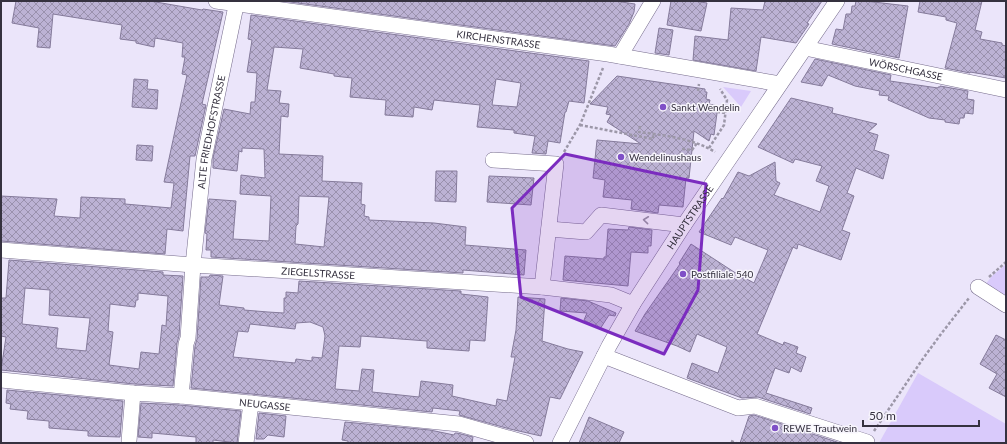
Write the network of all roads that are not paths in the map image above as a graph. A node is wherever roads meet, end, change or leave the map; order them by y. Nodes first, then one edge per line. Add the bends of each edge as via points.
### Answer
1 (216, 1) edge
2 (652, 1) edge
3 (838, 1) edge
4 (236, 3) edge
5 (805, 48) junction
6 (614, 55) junction
7 (780, 84) junction
8 (1006, 90) edge
9 (492, 160) dead end
10 (684, 225) junction
11 (549, 229) junction
12 (1, 250) edge
13 (193, 265) junction
14 (542, 287) junction
15 (978, 287) road end
16 (633, 304) junction
17 (1006, 305) edge
18 (604, 356) junction
19 (1, 380) edge
20 (133, 393) junction
21 (181, 396) junction
22 (251, 403) junction
23 (129, 441) dead end
24 (867, 442) edge
25 (246, 443) edge
26 (526, 443) edge
27 (560, 443) edge

1 - 4 street, KIRCHENSTRASSE
2 - 6 street
3 - 5 street, HAUPTSTRASSE
4 - 6 street, KIRCHENSTRASSE
4 - 13 street, ALTE FRIEDHOFSTRASSE via 204,159
5 - 7 street, HAUPTSTRASSE
5 - 8 street, WÖRSCHGASSE
6 - 7 street, KIRCHENSTRASSE via 701,77
7 - 10 street, HAUPTSTRASSE
9 - 11 street via 556,164
10 -> 11 street via 600,215 586,232
10 - 16 street, HAUPTSTRASSE
11 - 14 street
12 - 13 street, ZIEGELSTRASSE
13 - 14 street, ZIEGELSTRASSE
13 - 21 street, ALTE FRIEDHOFSTRASSE
14 - 16 street, ZIEGELSTRASSE via 610,296
15 - 17 street
16 - 18 street, HAUPTSTRASSE
18 - 24 street via 738,408 755,406
18 - 27 street, HAUPTSTRASSE
19 - 20 street, NEUGASSE
20 - 21 street, NEUGASSE
20 - 23 street
21 - 22 street, NEUGASSE
22 - 25 street
22 - 26 street, NEUGASSE via 459,424

